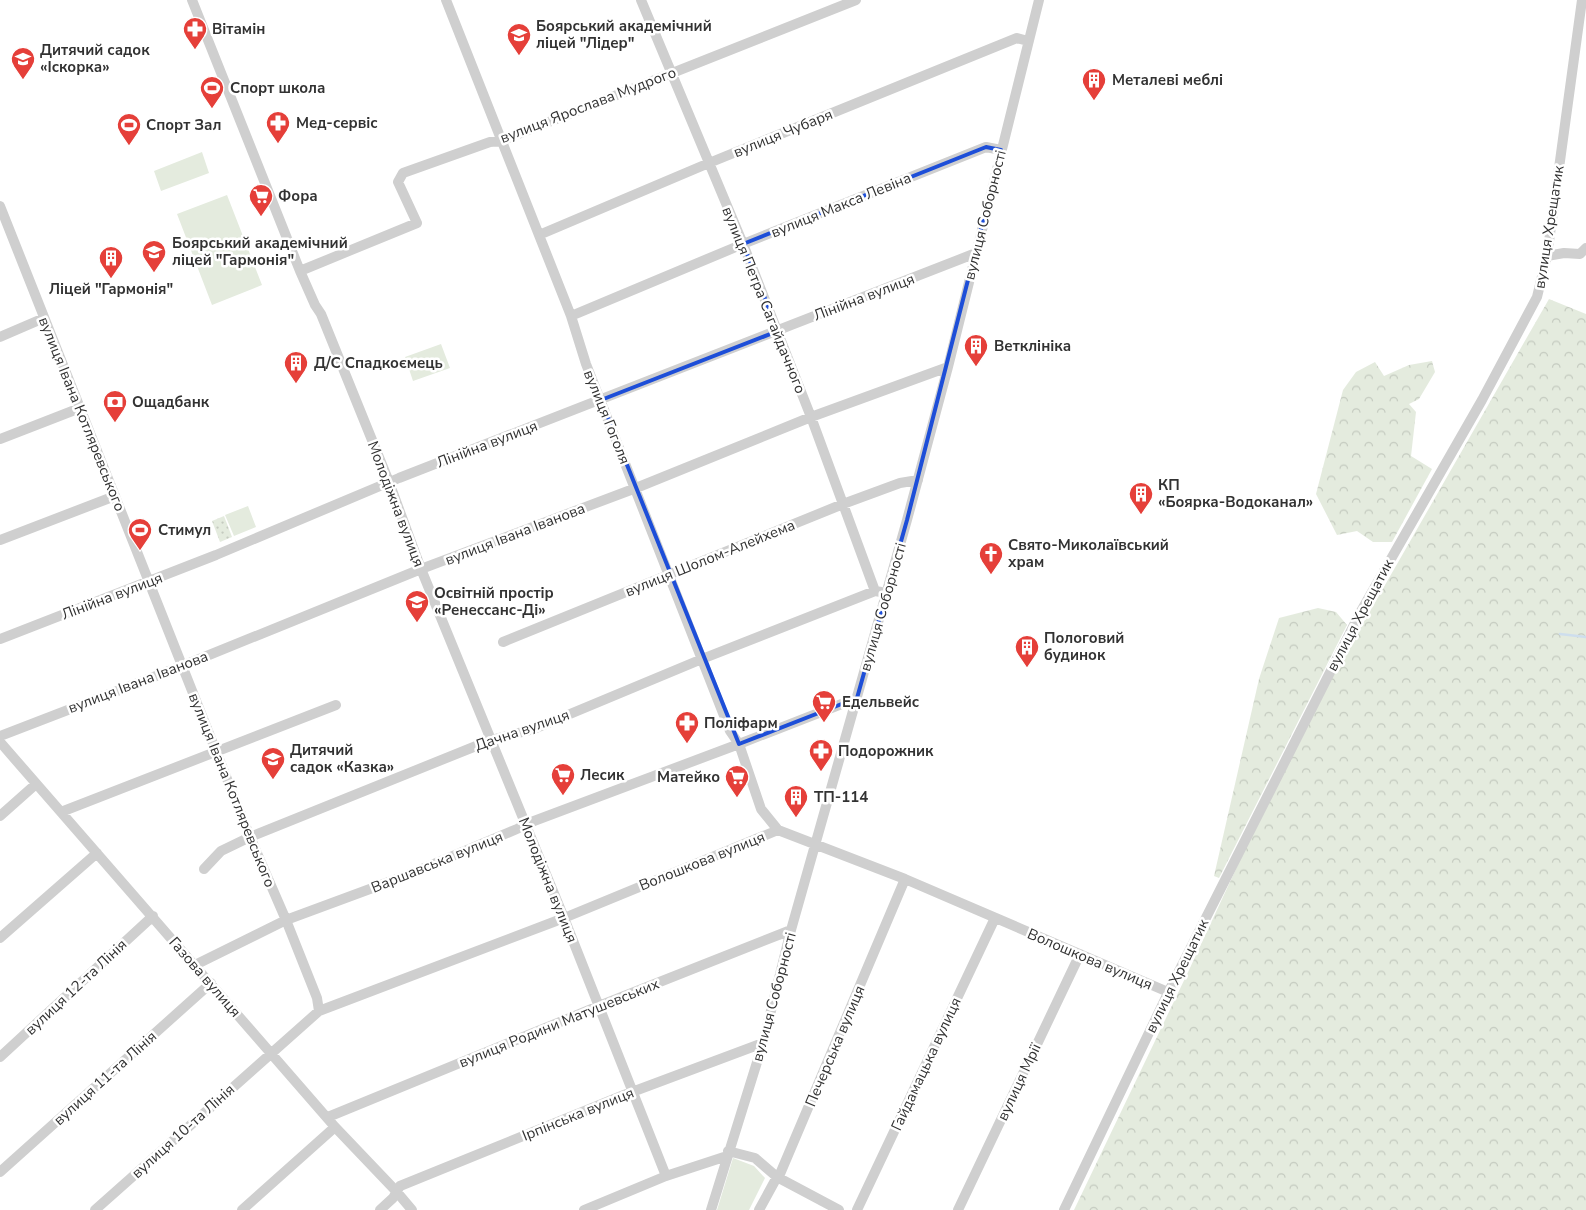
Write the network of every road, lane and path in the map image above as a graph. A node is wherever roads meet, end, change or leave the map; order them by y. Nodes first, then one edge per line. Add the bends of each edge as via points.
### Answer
1 (192, 0) edge
2 (446, 0) edge
3 (641, 0) edge
4 (856, 0) edge
5 (1039, 0) edge
6 (1582, 0) edge
7 (1028, 41) junction
8 (670, 73) junction
9 (501, 141) junction
10 (1001, 150) junction
11 (709, 163) junction
12 (0, 206) edge
13 (5, 232) edge
14 (539, 235) junction
15 (743, 244) junction
16 (1586, 248) edge
17 (976, 253) junction
18 (1547, 256) junction
19 (300, 271) junction
20 (571, 316) junction
21 (44, 318) junction
22 (778, 331) junction
23 (0, 337) edge
24 (948, 367) junction
25 (601, 400) junction
26 (80, 408) junction
27 (812, 418) junction
28 (0, 439) edge
29 (918, 480) junction
30 (389, 482) junction
31 (636, 488) junction
32 (115, 496) junction
33 (843, 504) junction
34 (0, 540) edge
35 (421, 569) junction
36 (670, 575) junction
37 (149, 582) junction
38 (875, 591) junction
39 (887, 594) junction
40 (0, 639) edge
41 (503, 642) dead end
42 (702, 659) junction
43 (182, 666) junction
44 (857, 698) junction
45 (336, 705) dead end
46 (0, 736) edge
47 (491, 740) junction
48 (0, 742) edge
49 (739, 744) junction
50 (216, 752) junction
51 (36, 784) junction
52 (61, 812) junction
53 (0, 816) edge
54 (526, 824) junction
55 (778, 830) junction
56 (250, 837) junction
57 (816, 844) junction
58 (97, 853) junction
59 (204, 869) dead end
60 (905, 879) junction
61 (153, 916) junction
62 (564, 918) junction
63 (995, 918) junction
64 (286, 920) junction
65 (791, 930) junction
66 (0, 938) edge
67 (1080, 954) junction
68 (195, 964) junction
69 (211, 983) junction
70 (1168, 992) junction
71 (599, 1006) junction
72 (319, 1011) junction
73 (763, 1043) junction
74 (272, 1053) junction
75 (0, 1057) edge
76 (633, 1092) junction
77 (328, 1117) junction
78 (335, 1126) junction
79 (728, 1153) junction
80 (0, 1172) edge
81 (666, 1176) junction
82 (777, 1178) junction
83 (396, 1191) junction
84 (95, 1210) edge
85 (242, 1210) edge
86 (380, 1210) edge
87 (412, 1210) edge
88 (584, 1210) edge
89 (711, 1210) edge
90 (759, 1210) edge
91 (839, 1210) edge
92 (858, 1210) edge
93 (958, 1210) edge
94 (1064, 1210) edge

1 - 19 street, Молодіжна вулиця
2 - 9 street, вулиця Гоголя
3 - 8 street, вулиця Петра Сагайдачного
4 - 8 street, вулиця Ярослава Мудрого
5 - 7 street, вулиця Соборності
6 - 18 street, вулиця Хрещатик
7 - 10 street, вулиця Соборності
7 - 11 street, вулиця Чубаря via 1017,38
8 - 9 street, вулиця Ярослава Мудрого
8 - 11 street, вулиця Петра Сагайдачного
9 - 14 street, вулиця Гоголя
9 - 19 street, вулиця Ярослава Мудрого via 403,173 398,182 417,223
10 - 15 street, вулиця Макса Левіна via 986,148
10 - 17 street, вулиця Соборності
11 - 14 street, вулиця Чубаря
11 - 15 street, вулиця Петра Сагайдачного
12 - 13 street, вулиця Івана Котляревського
13 - 21 street, вулиця Івана Котляревського
14 - 20 street, вулиця Гоголя
15 - 20 street, вулиця Макса Левіна
15 - 22 street, вулиця Петра Сагайдачного
16 - 18 street via 1580,254
17 - 22 street, Лінійна вулиця
17 - 24 street, вулиця Соборності
18 - 70 street, вулиця Хрещатик via 1538,297 1360,613
19 - 30 street, Молодіжна вулиця via 321,314
20 - 25 street, вулиця Гоголя
21 - 23 street
21 - 26 street, вулиця Івана Котляревського
22 - 25 street, Лінійна вулиця
22 - 27 street, вулиця Петра Сагайдачного
24 - 27 street, вулиця Івана Іванова
24 - 29 street, вулиця Соборності
25 - 30 street, Лінійна вулиця
25 - 31 street, вулиця Гоголя
26 - 28 street
26 - 32 street, вулиця Івана Котляревського
27 - 31 street, вулиця Івана Іванова
27 - 33 street, вулиця Петра Сагайдачного
29 - 33 street, вулиця Шолом-Алейхема via 900,483
29 - 39 street, вулиця Соборності
30 - 35 street, Молодіжна вулиця
30 - 37 street, Лінійна вулиця
31 - 35 street, вулиця Івана Іванова
31 - 36 street, вулиця Гоголя
32 - 34 street
32 - 37 street, вулиця Івана Котляревського
33 - 36 street, вулиця Шолом-Алейхема
33 - 38 street, вулиця Петра Сагайдачного
35 - 43 street, вулиця Івана Іванова
35 - 47 street, Молодіжна вулиця
36 - 41 street, вулиця Шолом-Алейхема
36 - 42 street, вулиця Гоголя
37 - 40 street, Лінійна вулиця
37 - 43 street, вулиця Івана Котляревського
38 - 39 street
38 - 42 street, Дачна вулиця
39 - 44 street, вулиця Соборності
42 - 47 street, Дачна вулиця via 534,729
42 - 49 street, вулиця Гоголя via 730,731
43 - 46 street, вулиця Івана Іванова
43 - 50 street, вулиця Івана Котляревського
44 - 49 street, Варшавська вулиця
44 - 57 street, вулиця Соборності
45 - 50 street
47 - 54 street, Молодіжна вулиця
47 - 56 street, Дачна вулиця
48 - 51 street, Газова вулиця
49 - 54 street, Варшавська вулиця
49 - 55 street, вулиця Гоголя via 761,809
50 - 52 street
50 - 56 street, вулиця Івана Котляревського
51 - 52 street, Газова вулиця
51 - 53 street
52 - 58 street, Газова вулиця
54 - 62 street, Молодіжна вулиця
54 - 64 street, Варшавська вулиця via 405,876
55 - 57 street, Волошкова вулиця
55 - 62 street, Волошкова вулиця
56 - 59 street, Дачна вулиця via 221,852
56 - 64 street, вулиця Івана Котляревського
57 - 60 street, Волошкова вулиця
57 - 65 street, вулиця Соборності
58 - 61 street, Газова вулиця
58 - 66 street
60 - 63 street, Волошкова вулиця
60 - 82 street, Печерська вулиця
61 - 68 street, Газова вулиця
61 - 75 street, вулиця 12-та Лінія
62 - 71 street, Молодіжна вулиця
62 - 72 street, Волошкова вулиця
63 - 67 street, Волошкова вулиця
63 - 92 street, Гайдамацька вулиця
64 - 68 street, Варшавська вулиця
64 - 72 street, вулиця Івана Котляревського via 317,998
65 - 71 street, вулиця Родини Матушевських
65 - 73 street, вулиця Соборності
67 - 70 street, Волошкова вулиця
67 - 93 street, вулиця Мрії
68 - 69 street, Газова вулиця
69 - 74 street, Газова вулиця
69 - 80 street, вулиця 11-та Лінія
70 - 94 street, вулиця Хрещатик
71 - 76 street, Молодіжна вулиця
71 - 77 street, вулиця Родини Матушевських
72 - 74 street, Волошкова вулиця
73 - 76 street, Ірпінська вулиця
73 - 79 street, вулиця Соборності
74 - 77 street, Газова вулиця
74 - 84 street, вулиця 10-та Лінія
76 - 81 street, Молодіжна вулиця
76 - 83 street, Ірпінська вулиця via 400,1186
77 - 78 street, Газова вулиця
78 - 83 street, Газова вулиця
78 - 85 street
79 - 81 street
79 - 82 street via 755,1158
79 - 89 street, вулиця Соборності
81 - 88 street
82 - 90 street, Печерська вулиця
82 - 91 street
83 - 86 street
83 - 87 street, Газова вулиця

